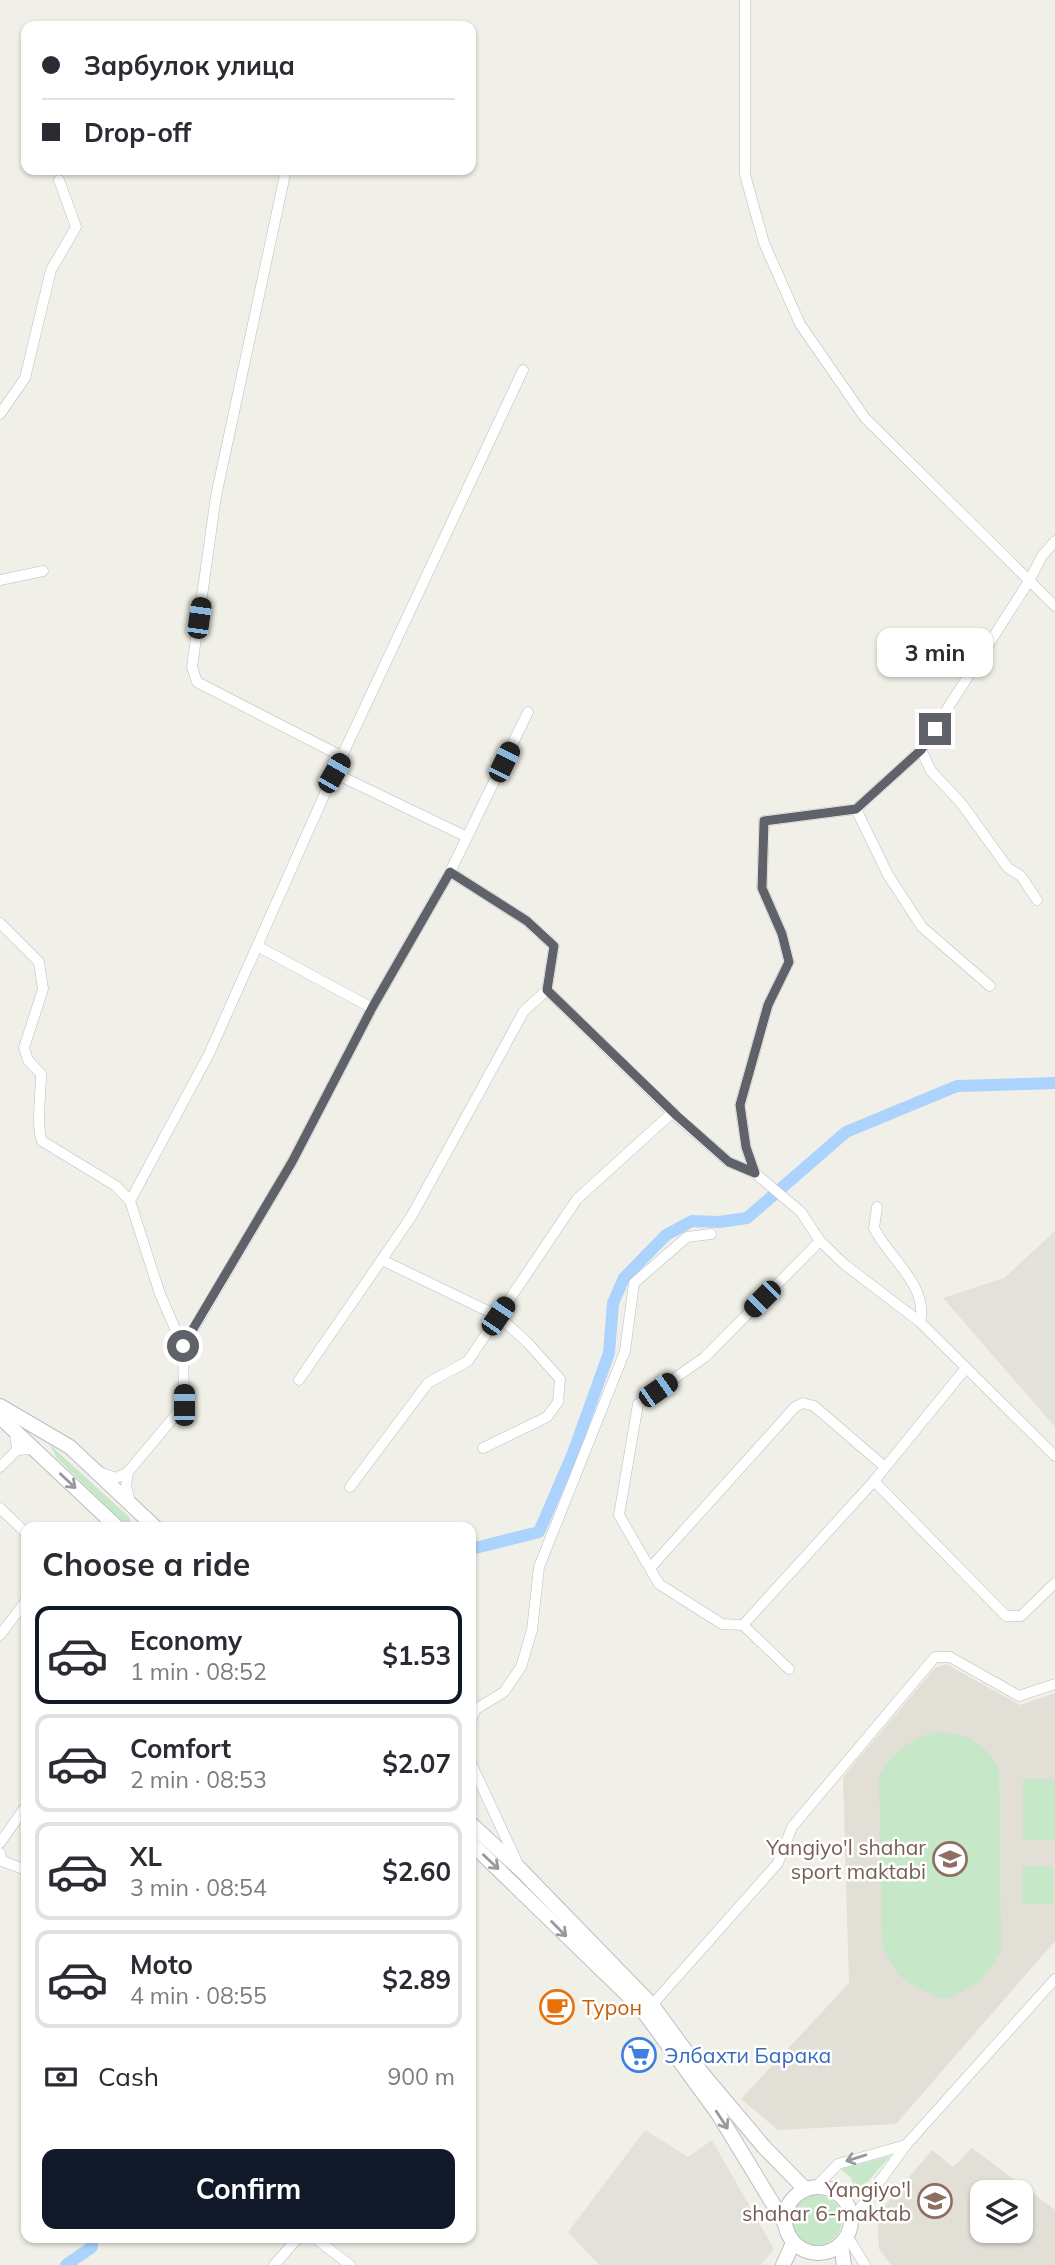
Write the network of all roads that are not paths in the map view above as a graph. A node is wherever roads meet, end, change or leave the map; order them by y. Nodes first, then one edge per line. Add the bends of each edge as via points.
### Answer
1 (745, 0) edge
2 (285, 175) edge
3 (59, 180) dead end
4 (523, 370) dead end
5 (0, 414) edge
6 (1055, 541) edge
7 (43, 571) dead end
8 (0, 580) edge
9 (1029, 581) junction
10 (1055, 606) edge
11 (528, 712) dead end
12 (921, 750) junction
13 (343, 757) junction
14 (334, 773) junction
15 (856, 809) junction
16 (467, 837) junction
17 (450, 872) junction
18 (1037, 900) dead end
19 (0, 923) edge
20 (259, 947) junction
21 (990, 986) dead end
22 (547, 990) junction
23 (372, 1008) junction
24 (673, 1112) junction
25 (755, 1173) junction
26 (130, 1201) junction
27 (877, 1207) dead end
28 (711, 1234) dead end
29 (820, 1241) junction
30 (382, 1260) junction
31 (498, 1316) junction
32 (920, 1322) junction
33 (183, 1346) junction
34 (966, 1368) junction
35 (299, 1380) dead end
36 (0, 1406) edge
37 (0, 1417) edge
38 (15, 1432) junction
39 (52, 1436) junction
40 (484, 1448) dead end
41 (33, 1449) junction
42 (17, 1450) junction
43 (1055, 1456) edge
44 (0, 1467) edge
45 (885, 1468) junction
46 (98, 1472) junction
47 (128, 1472) junction
48 (874, 1481) junction
49 (350, 1487) dead end
50 (131, 1502) junction
51 (0, 1508) edge
52 (143, 1521) edge
53 (112, 1522) edge
54 (21, 1527) edge
55 (651, 1567) junction
56 (1055, 1583) edge
57 (21, 1608) edge
58 (743, 1625) junction
59 (0, 1635) edge
60 (789, 1668) dead end
61 (1055, 1684) edge
62 (476, 1709) edge
63 (476, 1775) edge
64 (21, 1813) edge
65 (476, 1830) edge
66 (0, 1843) edge
67 (476, 1847) edge
68 (0, 1853) edge
69 (21, 1868) edge
70 (516, 1875) junction
71 (1055, 1979) edge
72 (652, 2005) junction
73 (906, 2145) junction
74 (811, 2188) junction
75 (851, 2221) junction
76 (784, 2222) junction
77 (844, 2240) junction
78 (294, 2243) edge
79 (321, 2243) edge
80 (793, 2243) junction
81 (811, 2259) edge
82 (274, 2265) edge
83 (350, 2265) edge
84 (783, 2265) edge
85 (844, 2265) edge
86 (864, 2265) edge

1 - 9 street via 745,175 764,243 800,324 865,418
2 - 13 street via 216,496 192,667 197,682
3 - 5 street via 76,227 51,270 25,378
4 - 13 street
6 - 9 street
7 - 8 street
9 - 10 street
9 - 12 street
11 - 16 street
12 - 15 street
12 - 18 street via 931,771
13 - 14 street
14 - 16 street
14 - 20 street
15 - 21 street via 888,875 922,927
15 - 25 street via 764,821 762,888 789,962 768,1005 740,1105
16 - 17 street
17 - 22 street via 527,921 554,946
17 - 23 street
19 - 26 street via 39,962 43,989 24,1048 41,1074 38,1133 42,1142 116,1186
20 - 23 street
20 - 26 street via 209,1054
22 - 24 street
22 - 30 street via 524,1010 411,1217
23 - 33 street via 292,1162
24 - 25 street via 729,1162
24 - 31 street via 577,1199
25 - 29 street via 800,1212
26 - 33 street via 160,1294
27 - 32 street via 874,1228 908,1275 920,1300
28 - 62 street via 687,1237 634,1283 625,1351 539,1567 532,1630 521,1667 503,1692
29 - 32 street
29 - 55 street via 705,1357 638,1404 619,1515
30 - 31 street
30 - 35 street
31 - 40 street via 560,1379 558,1402 547,1417
31 - 49 street via 468,1361 428,1383
32 - 34 street
33 - 47 street via 184,1405
34 - 43 street
34 - 45 street
36 - 39 main road
37 - 38 main road
38 - 41 main road
38 - 42 street
39 - 41 main road via 37,1435
39 - 46 main road
41 - 42 street
41 -> 53 main road
42 - 44 street
45 - 48 street
45 - 55 street via 814,1406 803,1403 794,1407
46 - 47 street via 116,1478
46 - 50 main road
47 - 50 street
48 - 56 street via 1006,1616 1021,1616
48 - 58 street
50 - 52 main road
51 - 54 street
55 - 58 street via 659,1584 722,1624
57 - 59 street
58 - 60 street
61 - 72 street via 1019,1696 950,1657 935,1657 792,1826 778,1863
63 - 70 street
64 - 66 street
65 - 70 main road
67 -> 70 main road
68 - 69 street via 2,1861
70 - 72 main road
70 -> 76 main road via 641,2008 719,2115
71 - 73 street
72 - 74 main road via 764,2147
73 -> 74 street via 838,2164
73 - 75 street
74 - 75 main road via 836,2193
74 - 76 main road via 790,2202
75 - 77 main road
76 - 80 main road
77 - 81 main road
77 - 85 main road
77 - 86 street
78 - 82 street
79 - 83 street
80 - 81 main road
80 - 84 main road

